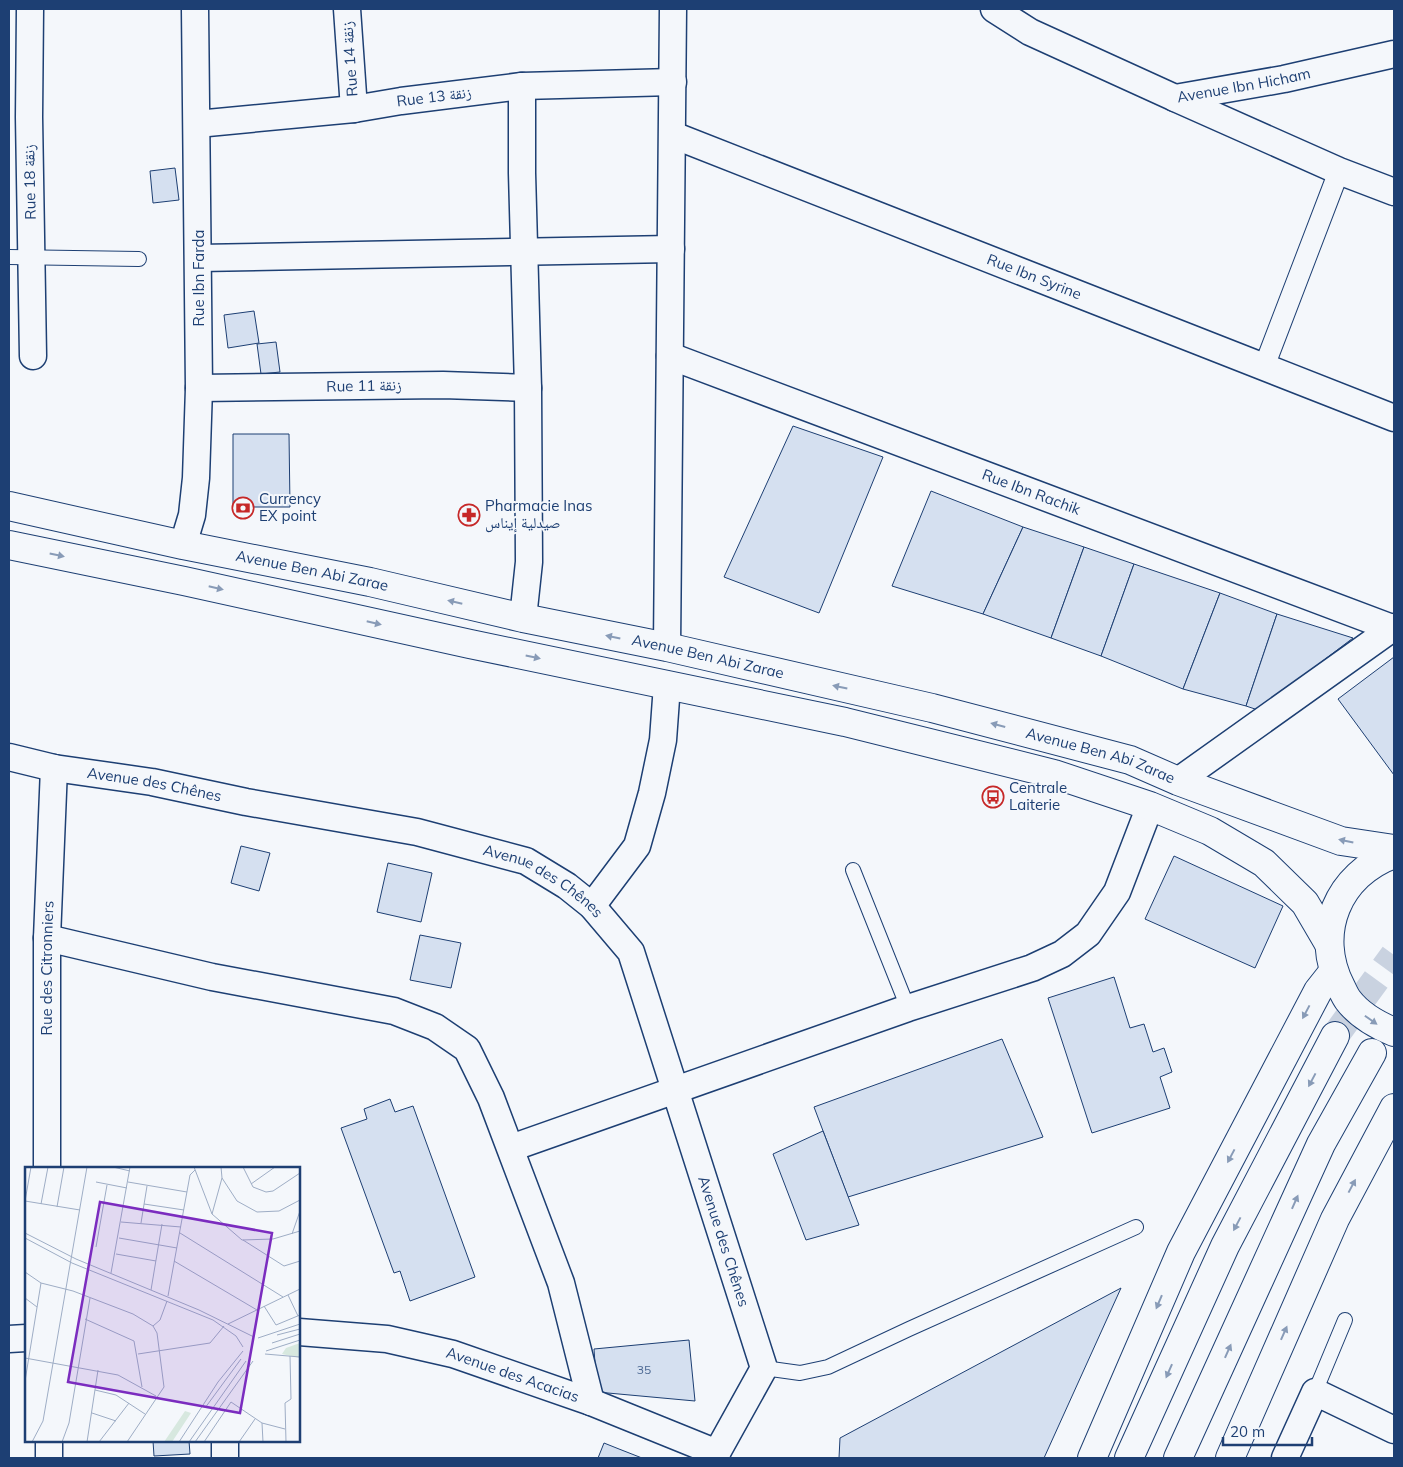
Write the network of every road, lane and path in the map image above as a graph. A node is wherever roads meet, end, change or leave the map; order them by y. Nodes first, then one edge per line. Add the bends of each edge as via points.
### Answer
1 (30, 9) edge
2 (195, 9) edge
3 (347, 9) edge
4 (674, 9) edge
5 (994, 9) edge
6 (1394, 54) edge
7 (673, 82) junction
8 (522, 86) junction
9 (1175, 98) junction
10 (354, 109) junction
11 (197, 124) junction
12 (673, 134) junction
13 (1339, 171) junction
14 (1394, 192) edge
15 (671, 249) junction
16 (525, 253) junction
17 (20, 258) edge
18 (199, 258) junction
19 (139, 259) dead end
20 (33, 356) dead end
21 (670, 356) junction
22 (1264, 367) junction
23 (199, 388) junction
24 (528, 388) junction
25 (1394, 418) edge
26 (9, 506) edge
27 (9, 545) edge
28 (183, 545) junction
29 (523, 618) junction
30 (1393, 627) edge
31 (667, 648) junction
32 (667, 685) junction
33 (9, 757) edge
34 (54, 768) junction
35 (1178, 780) junction
36 (1150, 806) junction
37 (1394, 849) edge
38 (1394, 854) edge
39 (853, 870) dead end
40 (592, 906) junction
41 (47, 938) junction
42 (1329, 944) junction
43 (1333, 972) junction
44 (908, 1008) junction
45 (1394, 1032) edge
46 (1334, 1036) tunnel mouth
47 (1372, 1052) dead end
48 (675, 1089) junction
49 (1394, 1108) edge
50 (511, 1148) junction
51 (47, 1167) edge
52 (1136, 1227) dead end
53 (1345, 1320) dead end
54 (300, 1332) edge
55 (25, 1338) edge
56 (9, 1339) edge
57 (764, 1368) junction
58 (1315, 1392) junction
59 (591, 1402) junction
60 (1394, 1430) edge
61 (48, 1442) edge
62 (224, 1442) edge
63 (721, 1456) edge
64 (49, 1458) edge
65 (225, 1458) edge
66 (1092, 1458) edge
67 (1130, 1458) edge
68 (1178, 1458) edge
69 (1230, 1458) edge
70 (1285, 1458) edge

1 - 17 street, Rue 18 زنقة via 29,117
2 - 11 street, Rue Ibn Farda
3 - 10 street, Rue 14 زنقة
4 - 7 street
5 - 9 street, Avenue Ibn Hicham via 1030,32
6 - 9 street, Avenue Ibn Hicham via 1284,79
7 - 8 street, Rue 13 زنقة
7 - 12 street
8 - 10 street, Rue 13 زنقة
8 - 16 street
9 - 13 street
10 - 11 street, Rue 13 زنقة
11 - 18 street, Rue Ibn Farda
12 - 15 street
12 - 22 street, Rue Ibn Syrine
13 - 14 street
13 - 22 street
15 - 16 street
15 - 21 street
16 - 18 street
16 - 24 street
17 - 19 lane
17 - 20 street, Rue 18 زنقة
18 - 23 street, Rue Ibn Farda
21 - 30 street, Rue Ibn Rachik
21 - 31 street
22 - 25 street, Rue Ibn Syrine
23 - 24 street, Rue 11 زنقة via 444,385
23 - 28 street, Rue Ibn Farda via 196,478 192,515
24 - 29 street via 529,562
26 - 28 main road, Avenue Ben Abi Zarae
27 -> 32 main road, Avenue Ben Abi Zarae
29 -> 28 main road, Avenue Ben Abi Zarae via 370,582
31 -> 29 main road, Avenue Ben Abi Zarae
30 - 35 street
35 -> 31 main road, Avenue Ben Abi Zarae via 1130,760 932,708
32 - 36 main road, Avenue Ben Abi Zarae via 937,744 1054,774
32 - 40 street via 663,740 637,846
33 - 34 street, Avenue des Chênes
34 - 40 street, Avenue des Chênes via 152,782 417,832 488,850 526,861
34 - 41 street, Rue des Citronniers
37 -> 35 main road, Avenue Ben Abi Zarae via 1341,841
36 - 42 main road, Avenue Ben Abi Zarae via 1210,831 1264,864 1305,903
36 - 44 street via 1117,892 1088,934 1062,954 1032,968
38 - 42 main road via 1358,875 1342,894 1332,918
39 - 44 lane
40 - 48 street, Avenue des Chênes via 631,952
41 - 50 street via 212,977 394,1011 436,1027 466,1049
41 - 51 street, Rue des Citronniers
42 - 43 main road
43 -> 45 main road via 1348,1000 1371,1022
43 -> 66 main road via 1318,991 1181,1252
44 - 48 street
46 -> 67 main road via 1225,1246
68 -> 47 main road via 1321,1144
48 - 50 street
48 - 57 street, Avenue des Chênes
69 -> 49 main road via 1335,1219
50 - 59 street via 561,1282
52 - 57 lane via 828,1367 800,1373
53 - 58 lane
54 - 59 street, Avenue des Acacias via 387,1339 454,1354
55 - 56 street
57 - 63 street
58 - 60 street
58 - 70 street
59 - 63 street, Avenue des Acacias
61 - 64 street
62 - 65 street

